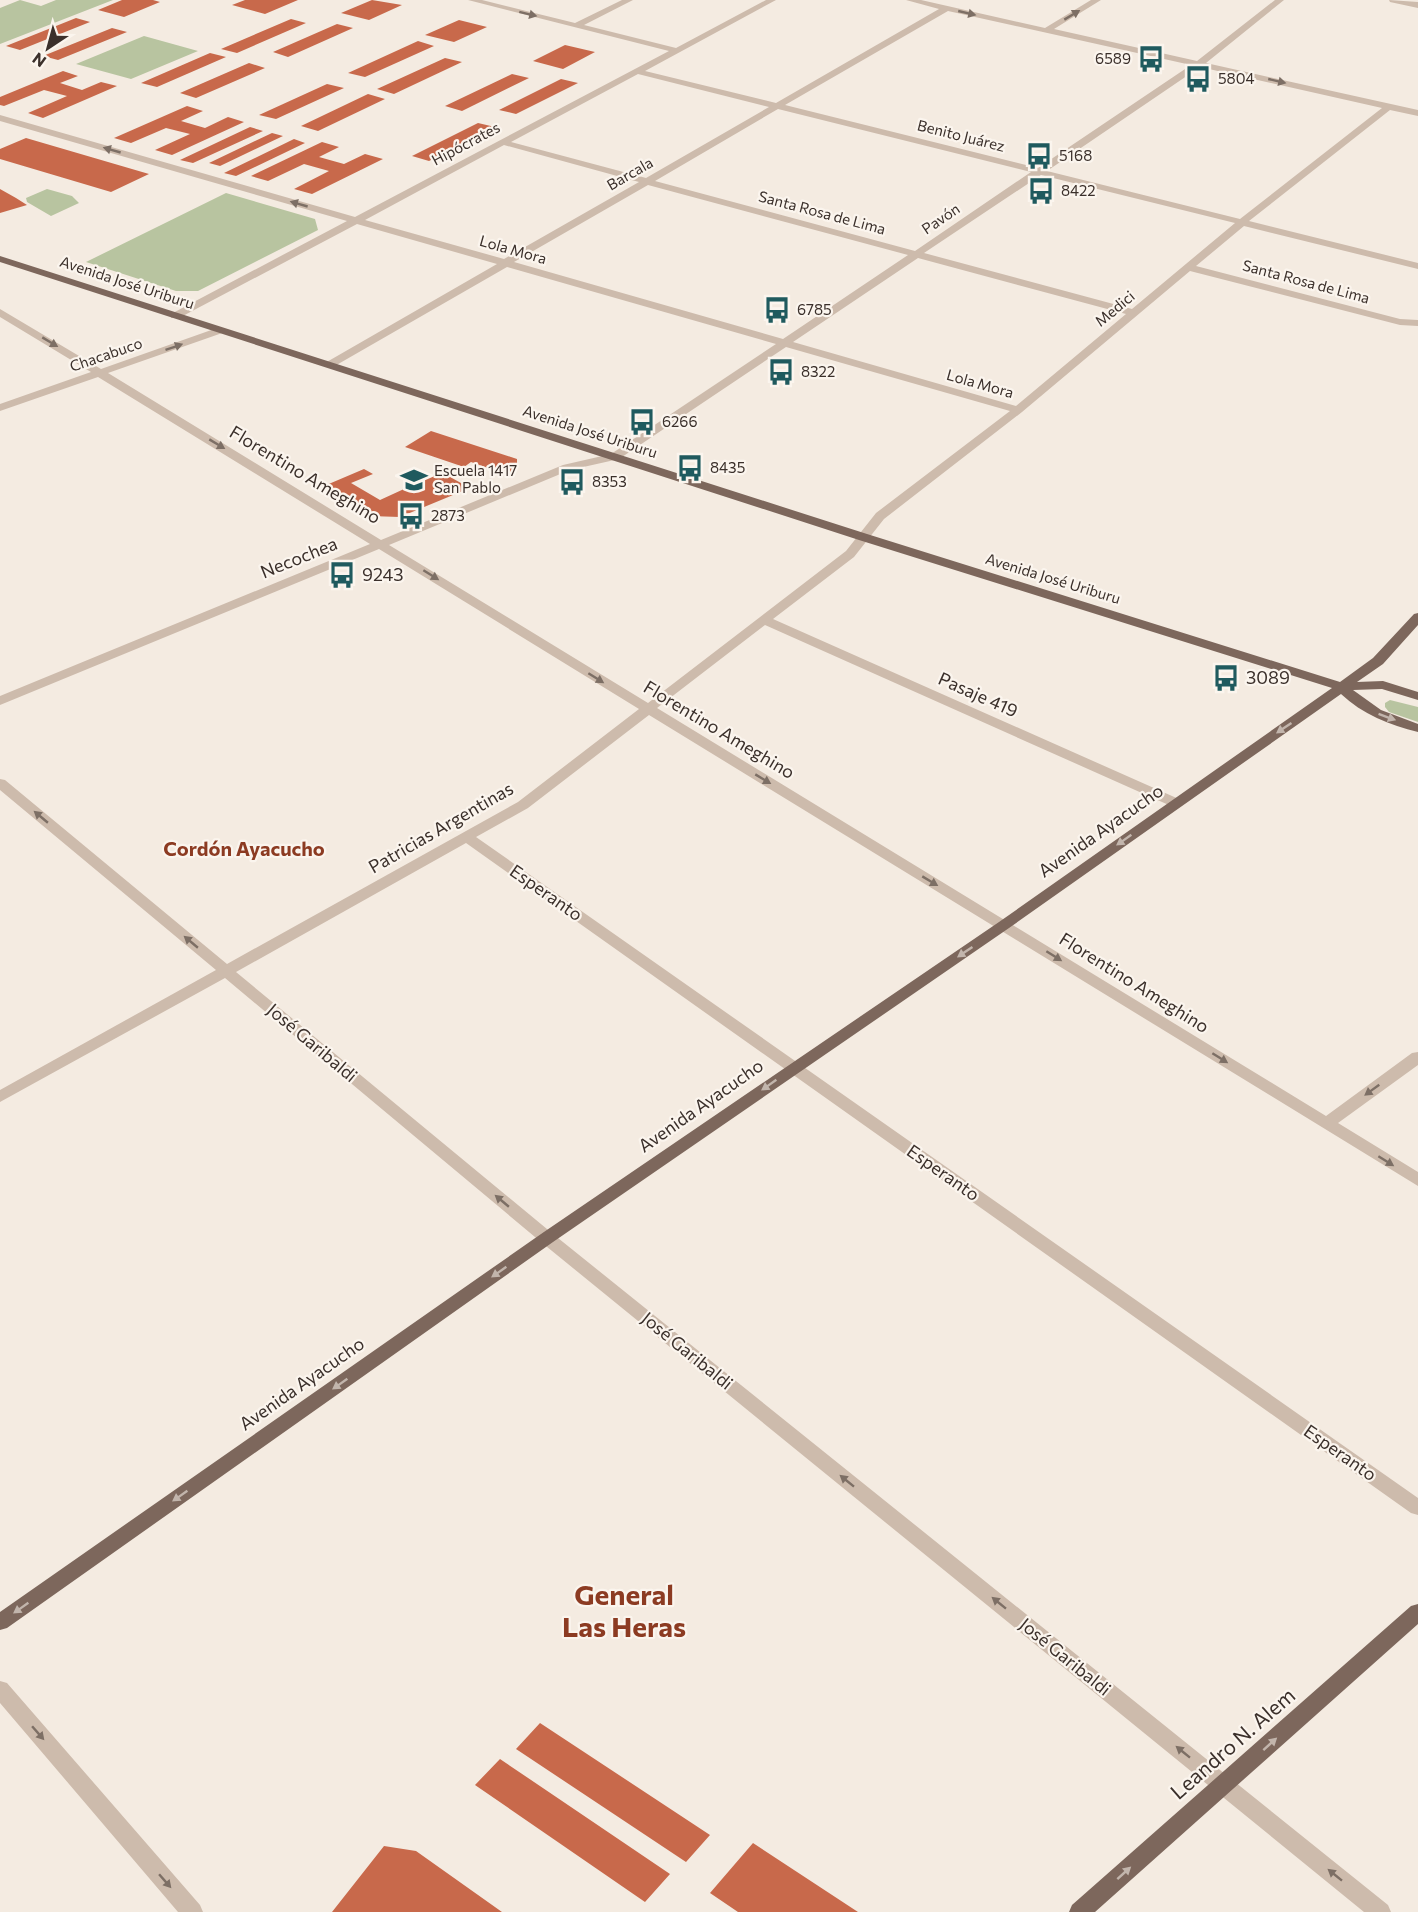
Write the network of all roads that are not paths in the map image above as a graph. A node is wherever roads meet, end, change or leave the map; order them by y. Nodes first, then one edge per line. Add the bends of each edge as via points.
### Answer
1 (472, 0) edge
2 (629, 0) edge
3 (772, 0) edge
4 (910, 0) edge
5 (1097, 0) edge
6 (1280, 0) edge
7 (1393, 0) edge
8 (485, 1) edge
9 (1418, 5) edge
10 (946, 8) junction
11 (575, 26) junction
12 (1047, 30) junction
13 (675, 50) junction
14 (1199, 64) junction
15 (636, 71) junction
16 (777, 106) junction
17 (1388, 106) junction
18 (1417, 111) edge
19 (0, 118) edge
20 (502, 142) junction
21 (1040, 171) junction
22 (647, 182) junction
23 (355, 220) junction
24 (1242, 222) junction
25 (916, 254) junction
26 (0, 259) edge
27 (506, 263) junction
28 (1418, 266) edge
29 (1188, 267) junction
30 (0, 312) edge
31 (1133, 313) junction
32 (175, 316) junction
33 (1418, 323) edge
34 (221, 330) junction
35 (784, 343) junction
36 (329, 365) junction
37 (101, 373) junction
38 (0, 408) edge
39 (1018, 410) junction
40 (615, 457) junction
41 (863, 537) junction
42 (381, 544) junction
43 (1418, 617) edge
44 (764, 620) junction
45 (1337, 691) junction
46 (1418, 696) edge
47 (0, 701) edge
48 (647, 710) junction
49 (1418, 728) edge
50 (0, 783) edge
51 (1176, 803) junction
52 (468, 838) junction
53 (1004, 925) junction
54 (224, 970) junction
55 (1418, 1057) edge
56 (793, 1068) junction
57 (0, 1097) edge
58 (1326, 1124) junction
59 (1418, 1180) edge
60 (547, 1238) junction
61 (1418, 1508) edge
62 (1418, 1612) edge
63 (0, 1622) edge
64 (0, 1689) edge
65 (1224, 1785) junction
66 (192, 1912) edge
67 (1080, 1912) edge
68 (1380, 1912) edge

1 - 8 street
2 - 11 street
3 - 13 street, Hipócrates
4 - 10 street
12 -> 5 street
6 - 14 street, Pavón
7 - 9 street
8 -> 11 street
10 -> 12 street
10 - 16 street, Barcala
11 - 13 street
12 - 14 street
13 - 15 street, Hipócrates
14 -> 17 street
14 - 21 street, Pavón
15 - 16 street, Benito Juárez
15 - 20 street, Hipócrates
16 - 21 street, Benito Juárez
16 - 22 street, Barcala
17 - 18 street
17 - 24 street, Medici
23 -> 19 street, Lola Mora
20 - 22 street, Santa Rosa de Lima
20 - 23 street, Hipócrates
21 - 24 street, Benito Juárez
21 - 25 street, Pavón
22 - 25 street, Santa Rosa de Lima
22 - 27 street, Barcala
23 - 27 street, Lola Mora
23 - 32 street, Hipócrates
24 - 28 street, Benito Juárez
24 - 29 street, Medici
25 - 31 street, Santa Rosa de Lima
25 - 35 street, Pavón
26 - 32 main road, Avenida José Uriburu
27 - 35 street, Lola Mora
27 - 36 street, Barcala
29 - 31 street, Medici
29 - 33 street, Santa Rosa de Lima via 1400,322
30 -> 37 street, Florentino Ameghino
31 - 39 street, Medici
32 - 34 main road, Avenida José Uriburu
34 - 36 main road, Avenida José Uriburu
37 -> 34 street, Chacabuco
35 - 39 street, Lola Mora
35 - 40 street, Pavón
36 - 40 main road, Avenida José Uriburu
37 - 38 street, Chacabuco
37 -> 42 street, Florentino Ameghino
39 - 41 street, Medici via 880,516
40 - 41 main road, Avenida José Uriburu
40 - 42 street, Necochea via 567,467
41 - 44 street, Patricias Argentinas via 850,554
41 - 45 main road, Avenida José Uriburu
42 - 47 street, Necochea
42 -> 48 street, Florentino Ameghino
43 - 45 main road, Avenida Ayacucho via 1378,661
44 - 48 street, Patricias Argentinas
44 - 51 street, Pasaje 419
45 - 46 main road, Avenida José Uriburu via 1383,686
45 -> 49 main road, Avenida José Uriburu via 1369,711
45 -> 51 main road, Avenida Ayacucho
48 - 52 street, Patricias Argentinas via 523,805
48 -> 53 street, Florentino Ameghino
54 -> 50 street, José Garibaldi
51 -> 53 main road, Avenida Ayacucho
52 - 54 street, Patricias Argentinas
52 - 56 street, Esperanto
53 -> 56 main road, Avenida Ayacucho
53 -> 58 street, Florentino Ameghino
54 - 57 street, Patricias Argentinas
60 -> 54 street, José Garibaldi
55 -> 58 street
56 -> 60 main road, Avenida Ayacucho
56 - 61 street, Esperanto
58 -> 59 street, Florentino Ameghino
60 -> 63 main road, Avenida Ayacucho
65 -> 60 street, José Garibaldi
65 -> 62 main road, Leandro N. Alem
64 -> 66 street
67 -> 65 main road, Leandro N. Alem
68 -> 65 street, José Garibaldi

